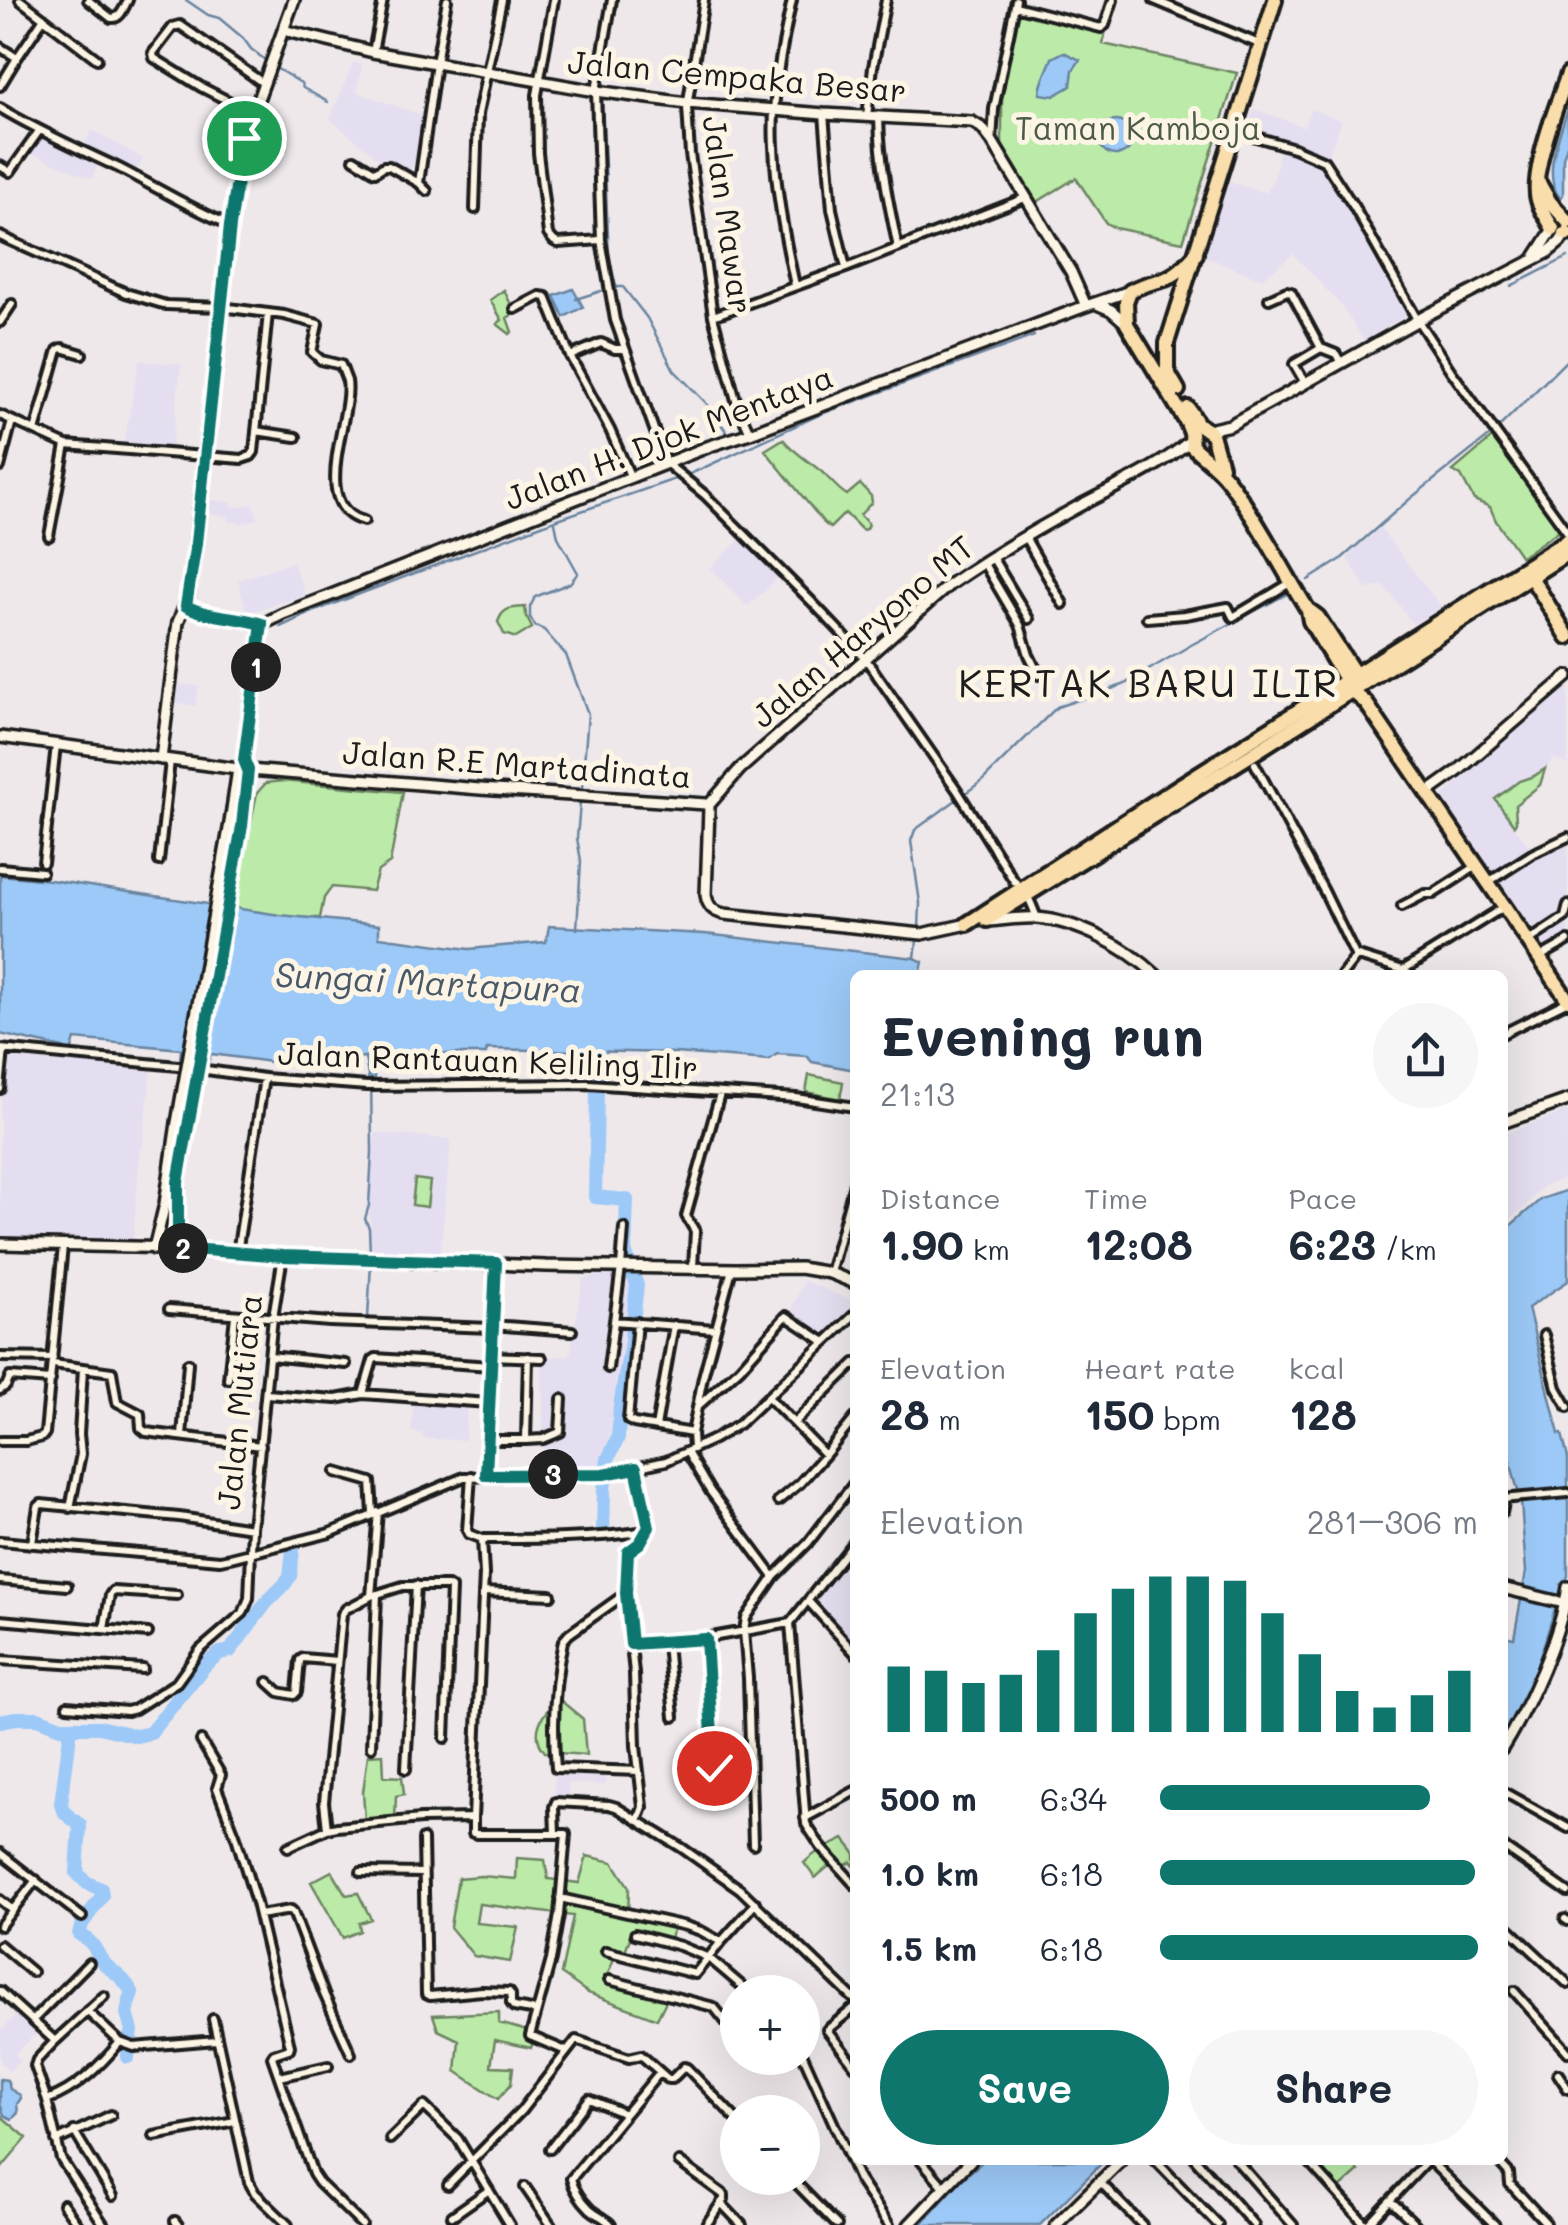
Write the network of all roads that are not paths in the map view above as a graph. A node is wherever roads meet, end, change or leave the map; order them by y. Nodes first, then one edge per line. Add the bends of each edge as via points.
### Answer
1 (20, 0) edge
2 (88, 0) edge
3 (128, 0) edge
4 (383, 0) edge
5 (448, 0) edge
6 (502, 0) edge
7 (554, 0) edge
8 (612, 0) edge
9 (704, 0) edge
10 (792, 0) edge
11 (886, 0) edge
12 (1113, 0) edge
13 (1154, 0) edge
14 (1275, 0) edge
15 (291, 1) edge
16 (1015, 3) edge
17 (44, 18) junction
18 (284, 30) junction
19 (1261, 45) junction
20 (0, 47) edge
21 (373, 52) junction
22 (17, 58) junction
23 (97, 59) dead end
24 (436, 63) junction
25 (488, 73) junction
26 (1568, 74) edge
27 (262, 84) junction
28 (0, 86) edge
29 (538, 88) junction
30 (596, 96) junction
31 (0, 108) edge
32 (687, 108) junction
33 (774, 110) junction
34 (252, 113) junction
35 (824, 114) junction
36 (867, 116) junction
37 (879, 118) junction
38 (1235, 130) junction
39 (39, 131) junction
40 (992, 141) junction
41 (354, 159) dead end
42 (0, 166) edge
43 (419, 182) junction
44 (427, 192) dead end
45 (1026, 198) junction
46 (475, 209) dead end
47 (230, 226) junction
48 (1565, 227) edge
49 (0, 236) edge
50 (601, 240) junction
51 (898, 248) junction
52 (1196, 254) junction
53 (846, 268) junction
54 (1164, 280) junction
55 (794, 285) junction
56 (1130, 292) junction
57 (1183, 296) junction
58 (1269, 299) dead end
59 (12, 304) dead end
60 (1091, 305) junction
61 (220, 307) junction
62 (515, 310) dead end
63 (268, 313) junction
64 (713, 316) junction
65 (1418, 321) junction
66 (0, 322) edge
67 (1127, 324) junction
68 (1136, 341) junction
69 (1167, 344) junction
70 (1321, 348) junction
71 (623, 349) junction
72 (82, 354) dead end
73 (570, 356) junction
74 (1341, 363) junction
75 (1305, 383) junction
76 (0, 415) edge
77 (12, 420) junction
78 (35, 431) junction
79 (256, 431) junction
80 (750, 433) junction
81 (296, 437) dead end
82 (66, 444) junction
83 (1205, 445) junction
84 (204, 455) junction
85 (666, 463) junction
86 (0, 467) edge
87 (631, 478) junction
88 (364, 521) dead end
89 (49, 536) dead end
90 (1025, 537) junction
91 (1568, 537) edge
92 (1568, 553) edge
93 (987, 559) junction
94 (1532, 570) junction
95 (1292, 582) junction
96 (1063, 604) dead end
97 (186, 606) junction
98 (1146, 618) dead end
99 (1030, 619) dead end
100 (262, 624) junction
101 (1568, 638) edge
102 (864, 658) junction
103 (1039, 675) dead end
104 (1568, 676) edge
105 (1354, 683) junction
106 (0, 737) edge
107 (56, 746) junction
108 (1249, 753) junction
109 (166, 760) junction
110 (244, 766) junction
111 (1427, 794) junction
112 (708, 806) junction
113 (1568, 837) edge
114 (159, 861) dead end
115 (1476, 866) junction
116 (0, 868) edge
117 (1488, 882) junction
118 (1019, 891) junction
119 (1568, 905) edge
120 (1402, 906) dead end
121 (1505, 906) junction
122 (1037, 918) junction
123 (1021, 919) junction
124 (984, 921) junction
125 (967, 924) junction
126 (1529, 940) junction
127 (1568, 941) edge
128 (1356, 957) junction
129 (1540, 958) junction
130 (1150, 970) edge
131 (1346, 970) edge
132 (1400, 970) edge
133 (1410, 970) edge
134 (1568, 1001) edge
135 (1508, 1031) edge
136 (2, 1050) edge
137 (264, 1078) junction
138 (0, 1089) edge
139 (720, 1094) junction
140 (1568, 1100) edge
141 (850, 1106) edge
142 (1508, 1121) edge
143 (182, 1124) junction
144 (850, 1198) edge
145 (624, 1228) dead end
146 (0, 1244) edge
147 (62, 1246) junction
148 (154, 1248) junction
149 (178, 1248) junction
150 (237, 1253) junction
151 (283, 1256) junction
152 (496, 1263) junction
153 (624, 1267) junction
154 (692, 1268) junction
155 (732, 1269) junction
156 (830, 1272) junction
157 (850, 1281) edge
158 (168, 1309) dead end
159 (236, 1316) junction
160 (273, 1319) junction
161 (614, 1321) junction
162 (850, 1321) edge
163 (633, 1322) junction
164 (674, 1325) junction
165 (492, 1326) junction
166 (716, 1329) junction
167 (572, 1331) dead end
168 (1544, 1335) dead end
169 (826, 1342) junction
170 (270, 1356) junction
171 (491, 1356) junction
172 (0, 1357) edge
173 (528, 1357) junction
174 (542, 1358) dead end
175 (53, 1361) junction
176 (188, 1363) dead end
177 (346, 1364) dead end
178 (491, 1366) junction
179 (608, 1368) dead end
180 (850, 1368) edge
181 (83, 1369) junction
182 (228, 1378) dead end
183 (51, 1380) junction
184 (0, 1390) edge
185 (266, 1394) junction
186 (363, 1394) junction
187 (768, 1397) junction
188 (562, 1399) dead end
189 (488, 1403) junction
190 (697, 1407) junction
191 (1568, 1407) edge
192 (794, 1423) junction
193 (850, 1424) edge
194 (656, 1427) junction
195 (692, 1433) junction
196 (182, 1436) junction
197 (487, 1440) junction
198 (526, 1440) junction
199 (0, 1441) edge
200 (261, 1446) junction
201 (690, 1450) junction
202 (825, 1455) junction
203 (636, 1468) junction
204 (336, 1472) dead end
205 (486, 1475) junction
206 (471, 1476) junction
207 (850, 1488) edge
208 (1568, 1493) edge
209 (1508, 1498) edge
210 (778, 1501) dead end
211 (70, 1508) junction
212 (375, 1512) junction
213 (252, 1528) junction
214 (648, 1531) junction
215 (482, 1538) junction
216 (0, 1541) edge
217 (32, 1544) junction
218 (850, 1547) edge
219 (252, 1553) junction
220 (774, 1577) junction
221 (0, 1580) edge
222 (67, 1586) dead end
223 (416, 1586) junction
224 (1568, 1587) edge
225 (1508, 1590) edge
226 (483, 1592) junction
227 (626, 1593) junction
228 (176, 1595) dead end
229 (374, 1595) junction
230 (552, 1595) dead end
231 (808, 1601) junction
232 (1567, 1604) edge
233 (0, 1620) edge
234 (790, 1623) junction
235 (104, 1629) junction
236 (744, 1631) junction
237 (148, 1632) dead end
238 (706, 1639) junction
239 (666, 1643) junction
240 (631, 1644) junction
241 (850, 1647) edge
242 (0, 1660) edge
243 (338, 1661) junction
244 (143, 1669) dead end
245 (268, 1682) dead end
246 (67, 1706) dead end
247 (674, 1716) dead end
248 (445, 1738) dead end
249 (1508, 1739) edge
250 (201, 1740) dead end
251 (371, 1747) dead end
252 (714, 1768) dead end
253 (406, 1769) dead end
254 (640, 1771) junction
255 (850, 1794) edge
256 (1508, 1795) edge
257 (472, 1818) junction
258 (805, 1818) junction
259 (638, 1821) junction
260 (1568, 1828) edge
261 (327, 1829) junction
262 (555, 1833) junction
263 (423, 1839) dead end
264 (753, 1844) dead end
265 (288, 1847) dead end
266 (1508, 1850) edge
267 (0, 1853) edge
268 (361, 1872) dead end
269 (422, 1873) junction
270 (850, 1879) edge
271 (36, 1880) junction
272 (1568, 1892) edge
273 (560, 1898) junction
274 (0, 1900) edge
275 (756, 1903) junction
276 (13, 1910) junction
277 (259, 1915) junction
278 (82, 1917) dead end
279 (0, 1926) edge
280 (1508, 1928) edge
281 (634, 1934) dead end
282 (721, 1942) junction
283 (0, 1946) edge
284 (606, 1951) dead end
285 (709, 1958) junction
286 (89, 1963) dead end
287 (32, 1972) dead end
288 (728, 1975) edge
289 (609, 1980) dead end
290 (1568, 1984) edge
291 (0, 1991) edge
292 (1514, 1992) dead end
293 (104, 1996) dead end
294 (850, 1999) edge
295 (850, 2009) edge
296 (87, 2011) junction
297 (538, 2011) junction
298 (720, 2015) edge
299 (33, 2020) junction
300 (213, 2020) dead end
301 (55, 2040) junction
302 (216, 2040) junction
303 (121, 2042) junction
304 (566, 2051) junction
305 (1568, 2052) edge
306 (351, 2054) dead end
307 (850, 2060) edge
308 (328, 2066) dead end
309 (660, 2072) junction
310 (1558, 2074) dead end
311 (812, 2075) edge
312 (280, 2078) junction
313 (1568, 2089) edge
314 (47, 2100) junction
315 (720, 2101) edge
316 (625, 2114) junction
317 (111, 2115) dead end
318 (235, 2122) junction
319 (74, 2131) junction
320 (154, 2136) dead end
321 (390, 2140) dead end
322 (56, 2141) junction
323 (550, 2149) dead end
324 (472, 2162) junction
325 (678, 2162) dead end
326 (850, 2162) edge
327 (851, 2165) edge
328 (925, 2165) edge
329 (966, 2165) edge
330 (1117, 2165) edge
331 (1160, 2165) edge
332 (1200, 2165) edge
333 (1240, 2165) edge
334 (1312, 2165) edge
335 (1423, 2165) edge
336 (1433, 2165) edge
337 (1501, 2165) edge
338 (1100, 2182) junction
339 (448, 2185) dead end
340 (524, 2187) dead end
341 (944, 2187) junction
342 (489, 2190) junction
343 (808, 2195) edge
344 (114, 2196) dead end
345 (1391, 2201) junction
346 (63, 2204) dead end
347 (721, 2204) junction
348 (452, 2216) dead end
349 (610, 2222) edge
350 (1063, 2223) edge
351 (1546, 2224) edge
352 (78, 2225) edge
353 (104, 2225) edge
354 (288, 2225) edge
355 (362, 2225) edge
356 (510, 2225) edge
357 (551, 2225) edge
358 (706, 2225) edge
359 (742, 2225) edge
360 (837, 2225) edge
361 (889, 2225) edge
362 (909, 2225) edge
363 (1142, 2225) edge
364 (1218, 2225) edge
365 (1254, 2225) edge
366 (1294, 2225) edge
367 (1367, 2225) edge
368 (1416, 2225) edge
369 (1495, 2225) edge

1 - 17 street
2 - 3 street via 112,18
4 - 21 street
5 - 24 street
6 - 25 street
7 - 29 street
8 - 30 street
9 - 32 street, Jalan Mawar
10 - 33 street
11 - 36 street
12 - 16 street via 1101,28
13 - 19 street
14 - 19 highway
15 - 18 street
16 - 40 street
17 - 22 street
17 - 23 street
18 - 21 street, Jalan Cempaka Besar
18 - 27 street
19 - 38 highway
20 - 22 street
21 - 24 street, Jalan Cempaka Besar
22 - 28 street
24 - 25 street, Jalan Cempaka Besar
24 - 43 street
25 - 29 street, Jalan Cempaka Besar
25 - 46 street via 477,123
26 - 48 highway via 1537,180
27 - 34 street
27 - 34 street via 180,26 152,55
29 - 30 street, Jalan Cempaka Besar
29 - 50 street via 548,234 558,243
30 - 32 street, Jalan Cempaka Besar
30 - 50 street
31 - 39 street
32 - 33 street, Jalan Cempaka Besar
32 - 64 street, Jalan Mawar
33 - 35 street, Jalan Cempaka Besar
33 - 55 street via 778,198
34 - 47 street
35 - 36 street, Jalan Cempaka Besar
35 - 53 street via 832,208
36 - 37 street, Jalan Cempaka Besar
37 - 40 street, Jalan Cempaka Besar via 967,120
37 - 51 street
38 - 52 highway
38 - 65 street via 1324,160
39 - 42 street via 10,172
39 - 47 street
40 - 45 street
41 - 43 street via 375,172 390,166
43 - 44 street
45 - 51 street
45 - 60 street
47 - 61 street
48 - 65 street, Jalan Haryono MT via 1554,249
49 - 61 street via 126,294
50 - 71 street
51 - 53 street
52 - 54 highway
52 - 57 highway
53 - 55 street
54 - 56 highway
54 - 57 highway
55 - 64 street
56 - 60 street, Jalan H. Djok Mentaya
56 - 67 highway
57 - 69 highway
58 - 70 street via 1291,292
59 - 66 street
60 - 67 street
60 - 80 street, Jalan H. Djok Mentaya
61 - 63 street
61 - 84 street
62 - 73 street via 546,297
63 - 79 street
63 - 88 street via 318,324 312,352 341,365 348,384 335,463 338,490 347,514
64 - 80 street, Jalan Mawar
65 - 74 street, Jalan Haryono MT
65 - 91 street
67 - 68 highway
68 - 69 highway
68 - 83 highway
69 - 83 highway via 1167,371
70 - 74 street
70 - 75 street via 1294,364
71 - 73 street via 601,343
71 - 85 street
72 - 78 street via 58,350
73 - 87 street
74 - 75 street, Jalan Haryono MT
75 - 83 street, Jalan Haryono MT
76 - 77 street
77 - 78 street
77 - 86 street
78 - 82 street
79 - 81 street
79 - 84 street via 249,457
80 - 85 street, Jalan H. Djok Mentaya
82 - 84 street
82 - 89 street
83 - 90 street, Jalan Haryono MT
83 - 95 highway
84 - 97 street
85 - 87 street, Jalan H. Djok Mentaya
85 - 102 street
87 - 100 street, Jalan H. Djok Mentaya
90 - 93 street, Jalan Haryono MT
90 - 96 street
91 - 94 highway
92 - 94 highway
93 - 99 street
93 - 102 street, Jalan Haryono MT
93 - 103 street
94 - 101 highway
94 - 105 highway
94 - 105 highway via 1512,575
95 - 98 street via 1233,617 1228,607
95 - 105 highway
97 - 100 street
97 - 109 street via 178,622
100 - 110 street
102 - 112 street, Jalan Haryono MT
102 - 118 street
104 - 111 street
105 - 108 highway
105 - 111 highway
106 - 107 street, Jalan R.E Martadinata
107 - 109 street, Jalan R.E Martadinata
107 - 116 street via 42,868
108 - 118 highway
108 - 128 street
109 - 110 street, Jalan R.E Martadinata
109 - 114 street
110 - 112 street, Jalan R.E Martadinata
110 - 143 street, bridge
110 - 143 street, bridge via 242,826
111 - 115 highway
112 - 125 street, Jalan R.E Martadinata via 706,895 714,910 922,934
113 - 117 street
115 - 117 highway
115 - 120 street
117 - 121 highway
118 - 122 street
118 - 123 street
118 - 124 highway
118 - 125 highway
119 - 126 street via 1565,917
121 - 126 highway
121 - 133 street
122 - 123 street, Jalan R.E Martadinata
122 - 130 street, Jalan R.E Martadinata via 1112,943
123 - 124 street, Jalan R.E Martadinata
124 - 125 street, Jalan R.E Martadinata
126 - 129 highway
127 - 129 street
128 - 131 street
128 - 132 street
129 - 134 highway
134 - 135 street
136 - 137 street, Jalan Rantauan Keliling Ilir
136 - 138 street
137 - 139 street, Jalan Rantauan Keliling Ilir via 372,1086 589,1084
137 - 150 street
139 - 141 street, Jalan Rantauan Keliling Ilir
139 - 154 street via 686,1216 695,1231
140 - 142 street
143 - 148 street
143 - 149 street
144 - 156 street
145 - 153 street
146 - 147 street
147 - 148 street
147 - 175 street
148 - 149 street
149 - 150 street
150 - 151 street
151 - 152 street
151 - 160 street, Jalan Mutiara
152 - 153 street
152 - 165 street
153 - 154 street
153 - 161 street
154 - 155 street
155 - 156 street
155 - 166 street
156 - 157 street
158 - 159 street
159 - 160 street
159 - 182 street
160 - 165 street
160 - 170 street, Jalan Mutiara
161 - 163 street
161 - 179 street
162 - 169 street
163 - 164 street
163 - 194 street via 627,1417
164 - 166 street
164 - 194 street
165 - 167 street
165 - 171 street
166 - 190 street
168 - 191 street via 1556,1388
169 - 187 street
169 - 190 street via 786,1316
170 - 177 street
170 - 185 street, Jalan Mutiara
171 - 173 street
171 - 178 street
172 - 175 street
173 - 174 street
173 - 198 street
175 - 181 street
175 - 183 street
176 - 196 street
178 - 186 street via 376,1358
178 - 189 street
180 - 192 street
181 - 196 street via 114,1374 116,1402 140,1414 146,1432
181 - 211 street via 81,1454
183 - 184 street via 10,1377
183 - 199 street via 44,1436
185 - 186 street
185 - 200 street, Jalan Mutiara
186 - 189 street
187 - 192 street
187 - 201 street via 739,1424
188 - 198 street via 558,1434
189 - 197 street
190 - 195 street
192 - 202 street
193 - 202 street
194 - 195 street
195 - 201 street
196 - 200 street
197 - 198 street
197 - 205 street
200 - 213 street, Jalan Mutiara
201 - 203 street
201 - 220 street via 710,1491
202 - 210 street
203 - 205 street
203 - 214 street
204 - 212 street via 370,1482
205 - 206 street
206 - 212 street
206 - 215 street via 466,1530
207 - 220 street
208 - 209 street
211 - 213 street
211 - 217 street via 39,1504
212 - 219 street via 330,1533
212 - 229 street
213 - 219 street, Jalan Mutiara
214 - 215 street
214 - 227 street via 628,1552
215 - 226 street
216 - 217 street
217 - 219 street via 220,1560
218 - 231 street
219 - 246 street, Jalan Mutiara via 243,1613 200,1650 173,1685 130,1711
220 - 236 street via 749,1611
221 - 222 street
223 - 229 street
223 - 248 street via 451,1588
223 - 253 street
224 - 232 street
225 - 232 street
226 - 230 street
226 - 257 street
227 - 240 street
227 - 254 street via 563,1642 553,1740 556,1768
228 - 235 street via 113,1591
229 - 243 street via 344,1611
229 - 251 street
231 - 234 street
231 - 241 street
232 - 249 street
233 - 235 street
234 - 236 street
234 - 258 street
235 - 237 street
236 - 238 street
236 - 264 street
238 - 239 street
238 - 252 street
239 - 240 street
239 - 247 street
240 - 254 street
242 - 244 street
243 - 245 street via 300,1660 294,1695
243 - 261 street
250 - 277 street via 221,1775 217,1788
254 - 259 street
255 - 258 street
256 - 260 street
257 - 261 street
257 - 262 street via 477,1834
258 - 270 street
259 - 262 street via 609,1805 556,1802
259 - 275 street
261 - 265 street
262 - 273 street via 567,1836
263 - 269 street
266 - 272 street
267 - 271 street
268 - 269 street
269 - 297 street via 426,1994 507,1991 514,2007
271 - 276 street
271 - 278 street
273 - 282 street via 701,1930
273 - 297 street
274 - 276 street
275 - 282 street
275 - 294 street
276 - 279 street
277 - 306 street via 293,1912
277 - 312 street via 290,2046 273,2056
280 - 290 street
281 - 285 street
282 - 285 street
283 - 287 street
284 - 285 street via 694,1974
285 - 288 street
286 - 299 street
289 - 298 street via 714,2007
291 - 299 street
292 - 305 street
293 - 296 street
295 - 307 street via 827,2030
296 - 301 street
296 - 303 street
297 - 304 street via 530,2036
299 - 301 street
300 - 302 street
301 - 314 street via 35,2066
302 - 303 street via 131,2047
302 - 318 street
303 - 314 street via 83,2080
304 - 309 street via 578,2040 629,2058 642,2055
304 - 324 street
308 - 312 street
309 - 315 street via 670,2080 689,2069
309 - 316 street
310 - 313 street
311 - 326 street
312 - 355 street via 313,2174
314 - 322 street
316 - 323 street via 590,2099
316 - 349 street via 570,2182
317 - 319 street
318 - 320 street
318 - 354 street via 248,2182
319 - 322 street
319 - 344 street
321 - 324 street via 424,2106
322 - 353 street
324 - 339 street
324 - 342 street
325 - 347 street via 723,2194
327 - 361 street
328 - 341 street
329 - 341 street
330 - 338 street
331 - 364 street
332 - 365 street
333 - 366 street
334 - 367 street
335 - 345 street
336 - 369 street
337 - 351 street
338 - 350 street
338 - 363 street
340 - 357 street
341 - 362 street
342 - 348 street
342 - 356 street
343 - 360 street
345 - 367 street
345 - 368 street
346 - 352 street
347 - 358 street
347 - 359 street

